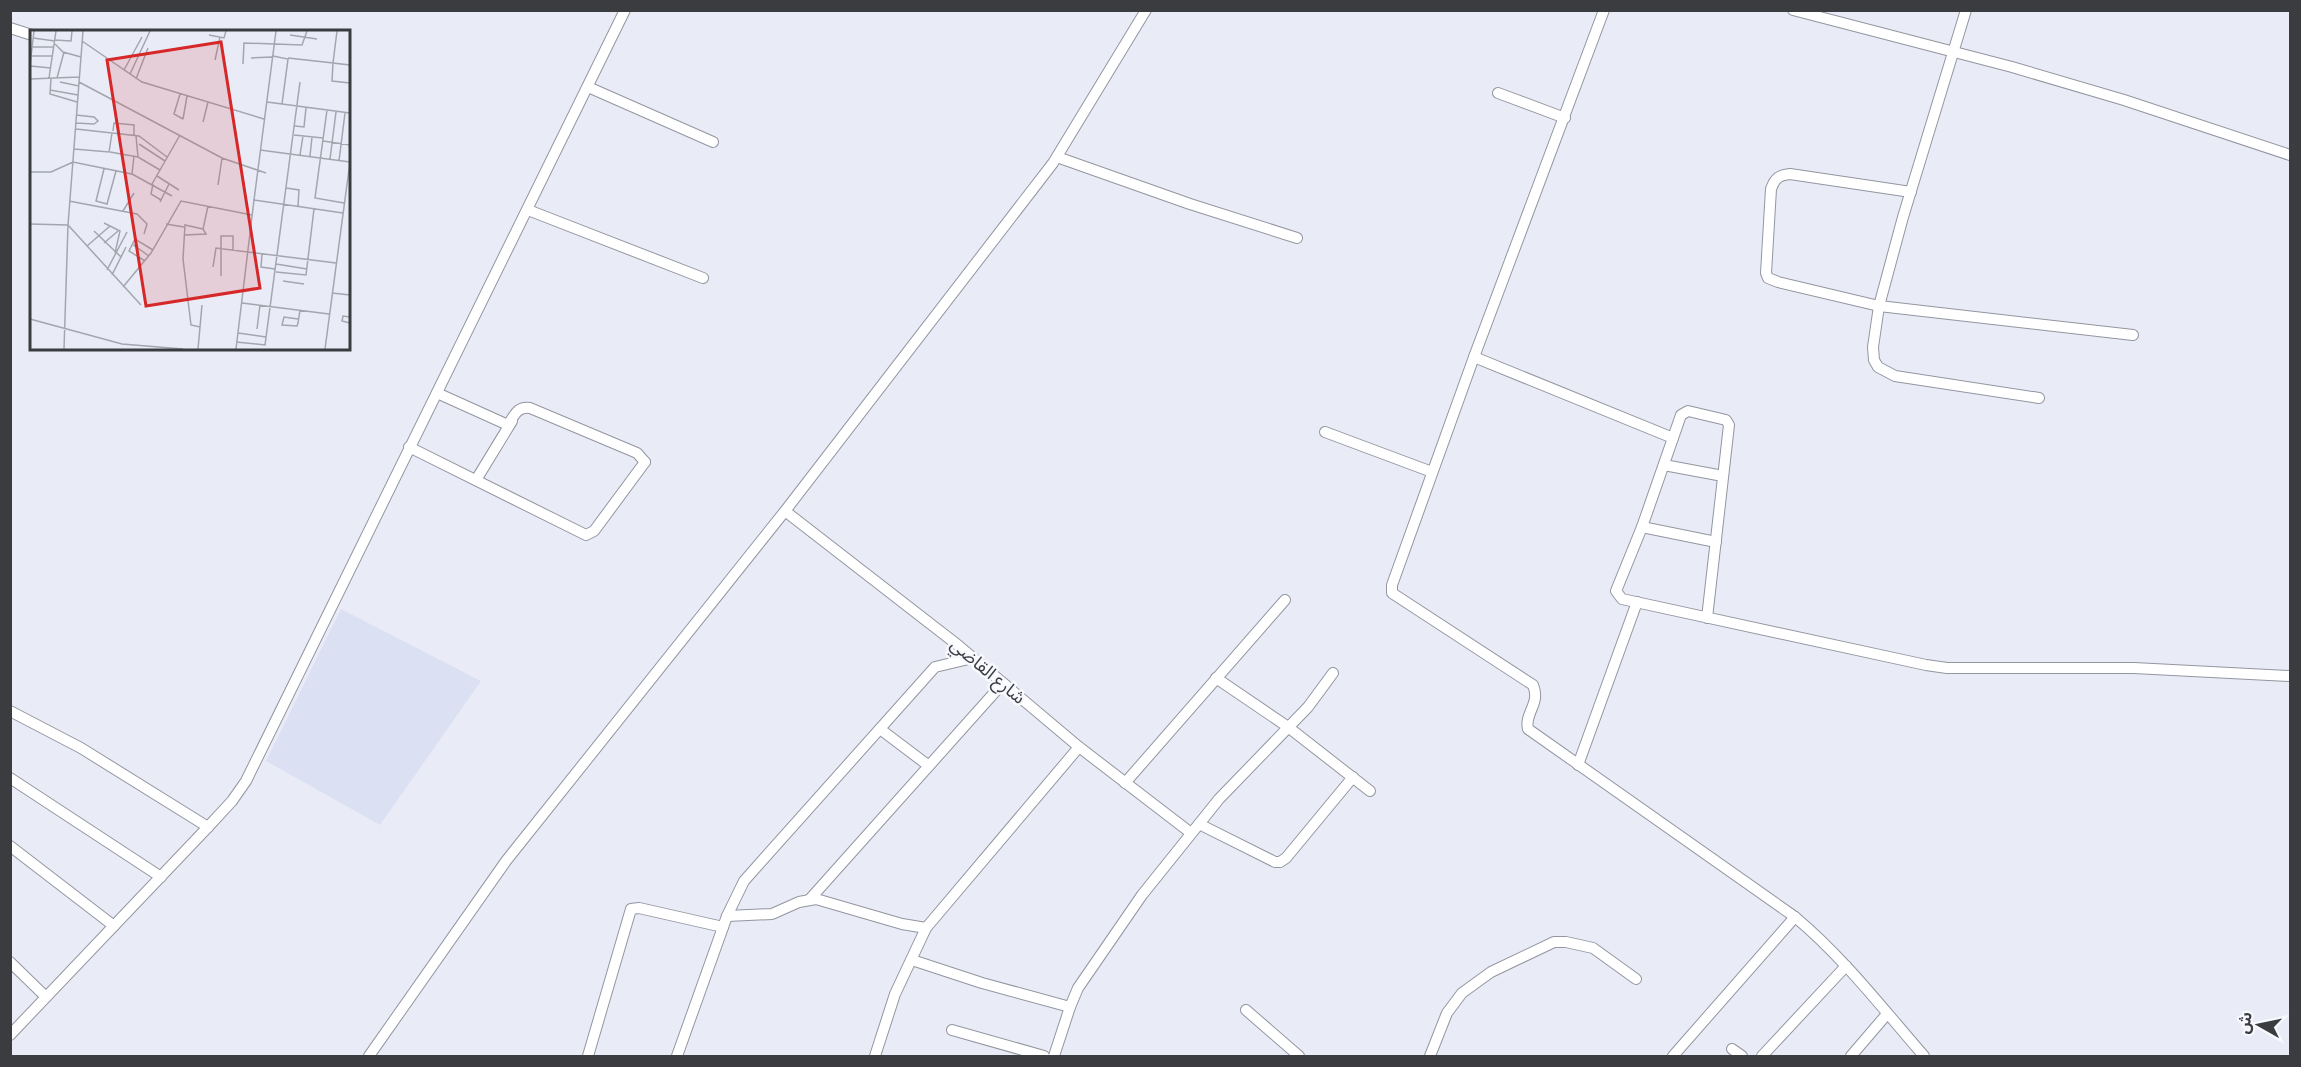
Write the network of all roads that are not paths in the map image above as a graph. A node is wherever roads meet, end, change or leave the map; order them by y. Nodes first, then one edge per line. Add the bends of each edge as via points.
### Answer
1 (625, 10) edge
2 (1146, 10) edge
3 (1604, 10) edge
4 (1793, 10) edge
5 (1966, 10) edge
6 (10, 28) edge
7 (30, 34) edge
8 (1954, 52) junction
9 (588, 87) junction
10 (1498, 93) dead end
11 (1565, 118) junction
12 (713, 142) dead end
13 (2290, 155) edge
14 (1057, 157) junction
15 (1911, 192) junction
16 (528, 210) junction
17 (1297, 238) dead end
18 (703, 278) dead end
19 (1880, 306) junction
20 (2133, 334) dead end
21 (1474, 357) junction
22 (437, 393) junction
23 (2040, 398) dead end
24 (1325, 432) dead end
25 (1673, 438) junction
26 (409, 447) junction
27 (645, 462) junction
28 (1664, 465) junction
29 (1432, 472) junction
30 (1723, 476) junction
31 (476, 480) junction
32 (784, 511) junction
33 (1642, 527) junction
34 (1716, 542) junction
35 (1285, 600) dead end
36 (1637, 602) junction
37 (1707, 618) junction
38 (973, 658) junction
39 (1333, 673) dead end
40 (2290, 675) edge
41 (1216, 678) junction
42 (1003, 683) junction
43 (10, 711) edge
44 (1288, 727) junction
45 (880, 729) junction
46 (1079, 747) junction
47 (1578, 765) junction
48 (929, 766) junction
49 (1353, 777) junction
50 (10, 778) edge
51 (1125, 783) junction
52 (1370, 791) dead end
53 (1199, 824) junction
54 (208, 827) junction
55 (1191, 833) junction
56 (10, 846) edge
57 (161, 877) junction
58 (810, 899) junction
59 (727, 916) junction
60 (1795, 917) junction
61 (114, 926) junction
62 (723, 927) junction
63 (926, 928) junction
64 (912, 960) junction
65 (10, 962) edge
66 (1846, 966) junction
67 (1636, 979) dead end
68 (46, 997) junction
69 (1070, 1007) junction
70 (1246, 1010) dead end
71 (1887, 1014) junction
72 (952, 1030) dead end
73 (10, 1035) edge
74 (1732, 1049) dead end
75 (369, 1056) edge
76 (588, 1056) edge
77 (677, 1056) edge
78 (874, 1056) edge
79 (1044, 1056) edge
80 (1054, 1056) edge
81 (1299, 1056) edge
82 (1430, 1056) edge
83 (1673, 1056) edge
84 (1742, 1056) edge
85 (1762, 1056) edge
86 (1851, 1056) edge
87 (1924, 1056) edge

1 - 9 street
2 - 14 street
3 - 11 street
4 - 8 street
5 - 8 street
6 - 7 street
8 - 13 street via 2124,100
8 - 15 street
9 - 12 street
9 - 16 street
10 - 11 street
11 - 21 street
14 - 17 street
14 - 32 street
15 - 19 street
15 - 19 street via 1790,174 1780,175 1771,189 1768,278
16 - 18 street
16 - 22 street
19 - 20 street
19 - 23 street via 1874,360 1887,372
21 - 25 street
21 - 29 street
22 - 26 street
22 - 27 street via 508,425 518,410 530,408 637,453
24 - 29 street
25 - 28 street
25 - 30 street via 1681,416 1688,411 1726,420 1729,425
26 - 31 street
26 - 54 street via 246,782
27 - 31 street via 594,531 586,535
27 - 31 street via 521,409
28 - 30 street
28 - 33 street
29 - 47 street via 1392,593 1533,685 1536,700 1528,729
30 - 34 street
32 - 38 street, شارع القاضي
32 - 75 street via 506,861
33 - 34 street
33 - 36 street via 1616,591 1622,599
34 - 37 street
35 - 41 street
36 - 37 street
36 - 47 street
37 - 40 street via 1947,668 2134,668
38 - 42 street, شارع القاضي
38 - 45 street via 935,667
39 - 44 street
41 - 44 street
41 - 51 street
42 - 46 street, شارع القاضي
42 - 48 street
43 - 54 street via 81,748
44 - 49 street
44 - 53 street
45 - 48 street
45 - 59 street via 744,881
46 - 51 street, شارع القاضي
46 - 63 street
47 - 60 street
48 - 58 street
49 - 52 street
49 - 53 street via 1280,862
50 - 57 street
51 - 55 street, شارع القاضي
53 - 55 street
54 - 57 street
55 - 69 street via 1100,954
56 - 61 street
57 - 61 street
58 - 59 street via 772,914
58 - 63 street
59 - 62 street
60 - 66 street
60 - 83 street
61 - 68 street
62 - 76 street via 631,909
62 - 77 street
63 - 64 street
64 - 69 street
64 - 78 street via 895,994
65 - 68 street
66 - 71 street
66 - 85 street
67 - 82 street via 1593,948 1554,942 1491,972 1462,993 1447,1013
68 - 73 street
69 - 80 street
70 - 81 street
71 - 86 street
71 - 87 street
72 - 79 street
74 - 84 street

